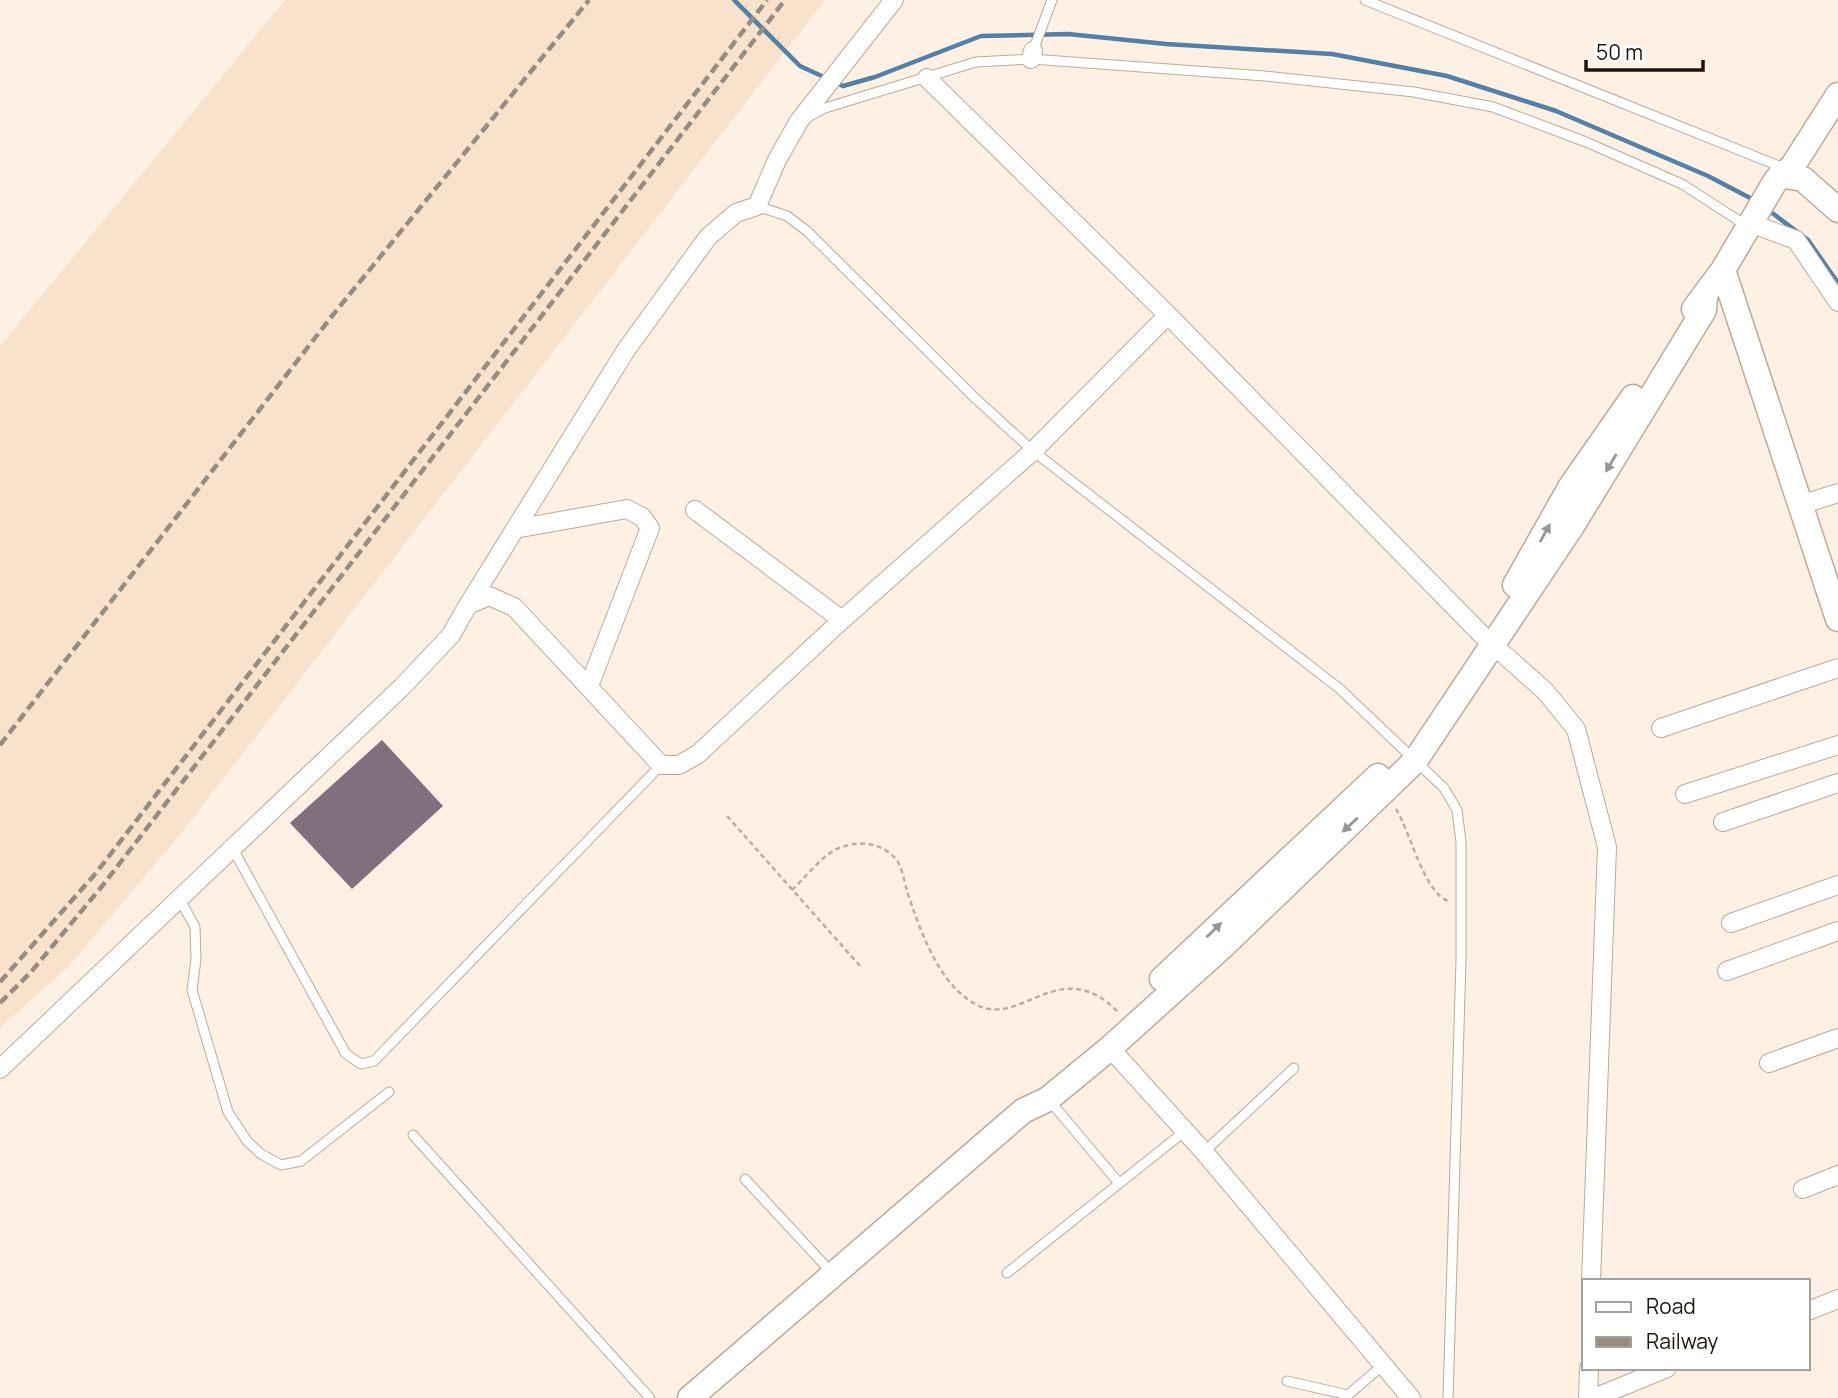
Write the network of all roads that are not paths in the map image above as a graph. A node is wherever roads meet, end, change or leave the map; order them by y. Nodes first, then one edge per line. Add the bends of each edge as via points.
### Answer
1 (894, 0) edge
2 (1052, 0) edge
3 (1365, 0) edge
4 (1032, 55) junction
5 (1838, 75) edge
6 (927, 78) junction
7 (1838, 95) edge
8 (799, 121) junction
9 (1780, 171) junction
10 (757, 206) junction
11 (1838, 210) edge
12 (1750, 223) junction
13 (1723, 270) junction
14 (1838, 302) edge
15 (1168, 316) junction
16 (1033, 451) junction
17 (1838, 494) edge
18 (1800, 505) junction
19 (695, 510) dead end
20 (515, 529) junction
21 (468, 605) junction
22 (1838, 619) edge
23 (842, 620) junction
24 (1489, 641) junction
25 (1838, 668) edge
26 (589, 686) junction
27 (1661, 728) dead end
28 (1838, 745) edge
29 (1410, 756) junction
30 (661, 765) junction
31 (1838, 783) edge
32 (1685, 794) dead end
33 (1723, 822) dead end
34 (233, 849) junction
35 (1838, 885) edge
36 (179, 898) junction
37 (1731, 923) dead end
38 (1838, 931) edge
39 (1727, 971) dead end
40 (1838, 1038) edge
41 (1110, 1048) junction
42 (1769, 1063) dead end
43 (1294, 1068) dead end
44 (0, 1069) edge
45 (389, 1093) dead end
46 (1048, 1099) junction
47 (1023, 1111) junction
48 (1185, 1131) junction
49 (413, 1135) dead end
50 (1204, 1152) junction
51 (1838, 1175) edge
52 (745, 1179) dead end
53 (1119, 1183) junction
54 (1803, 1189) dead end
55 (1007, 1273) dead end
56 (833, 1274) junction
57 (1591, 1279) edge
58 (1838, 1299) edge
59 (1810, 1310) edge
60 (1383, 1366) junction
61 (1589, 1370) edge
62 (1662, 1370) edge
63 (1287, 1381) dead end
64 (650, 1398) edge
65 (690, 1398) edge
66 (1411, 1398) edge
67 (1448, 1398) edge
68 (1588, 1398) edge
69 (1594, 1398) edge

1 - 8 street
2 - 4 lane
3 - 9 lane
4 - 6 lane via 976,62
4 - 12 lane via 1414,92 1493,107 1682,184
5 - 9 street via 1787,148
6 - 8 lane via 825,108
6 - 15 street
7 - 9 street via 1792,167
8 - 10 street
9 - 11 street via 1803,179
9 - 12 street
10 - 16 lane via 786,216 807,231
10 - 20 street via 728,218 708,237 626,350
12 - 13 street
12 - 14 street via 1796,240
13 - 18 street
13 - 24 street via 1571,486
15 - 16 street
15 - 24 street
16 - 23 street
16 - 29 lane via 1340,689
17 - 18 street
18 - 22 street
19 - 23 street
20 - 21 street
20 - 26 street via 626,509 642,517 650,528
21 - 26 street via 489,596 514,607
21 - 34 street via 452,635 404,686
23 - 30 street via 698,754 679,765
24 - 29 street
24 - 57 street via 1545,691 1576,729 1606,848
25 - 27 street
26 - 30 street
28 - 32 street
29 -> 41 street via 1384,794
47 -> 29 street via 1033,1095
29 - 67 lane via 1444,788 1457,810 1461,842
30 - 34 lane via 374,1061 362,1064 346,1054
31 - 33 street
34 - 36 street
35 - 37 street
36 - 44 street
36 - 45 lane via 195,927 192,990 228,1112 247,1141 281,1165 301,1161
38 - 39 street
40 - 42 street
41 - 46 street
41 - 48 street
43 - 50 lane
46 - 47 street
46 - 53 lane
47 - 56 street
48 - 50 street
48 - 53 lane
49 - 64 lane
50 - 60 street
51 - 54 street
52 - 56 lane
53 - 55 lane
56 - 65 street
58 - 59 street
60 - 63 lane via 1348,1395
60 - 66 street
61 - 68 street
62 - 69 street

